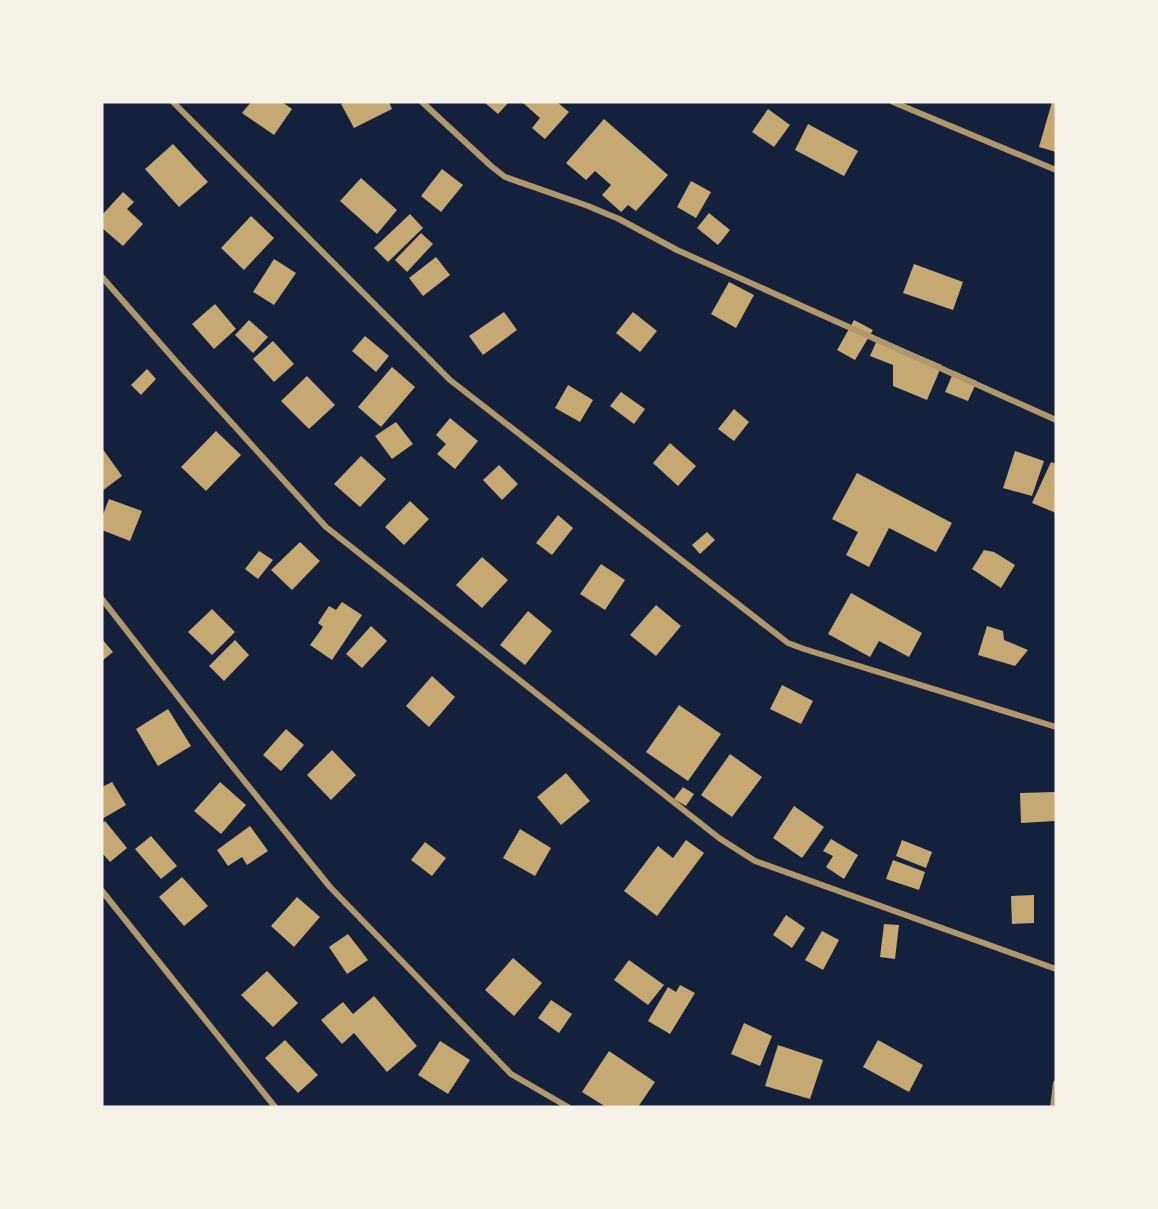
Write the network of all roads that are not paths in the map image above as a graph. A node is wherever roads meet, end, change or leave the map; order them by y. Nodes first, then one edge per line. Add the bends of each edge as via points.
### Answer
1 (173, 102) edge
2 (422, 102) edge
3 (893, 102) edge
4 (1056, 170) edge
5 (102, 277) edge
6 (1056, 420) edge
7 (102, 599) edge
8 (1056, 727) edge
9 (102, 891) edge
10 (1056, 969) edge
11 (1056, 1083) edge
12 (275, 1107) edge
13 (568, 1107) edge
14 (1053, 1107) edge

1 - 8 street via 450,380 788,643
2 - 6 street via 505,177 619,219 677,250
3 - 4 street
5 - 10 street via 326,527 719,838 755,861
7 - 13 street via 330,887 511,1074
9 - 12 street
11 - 14 street

